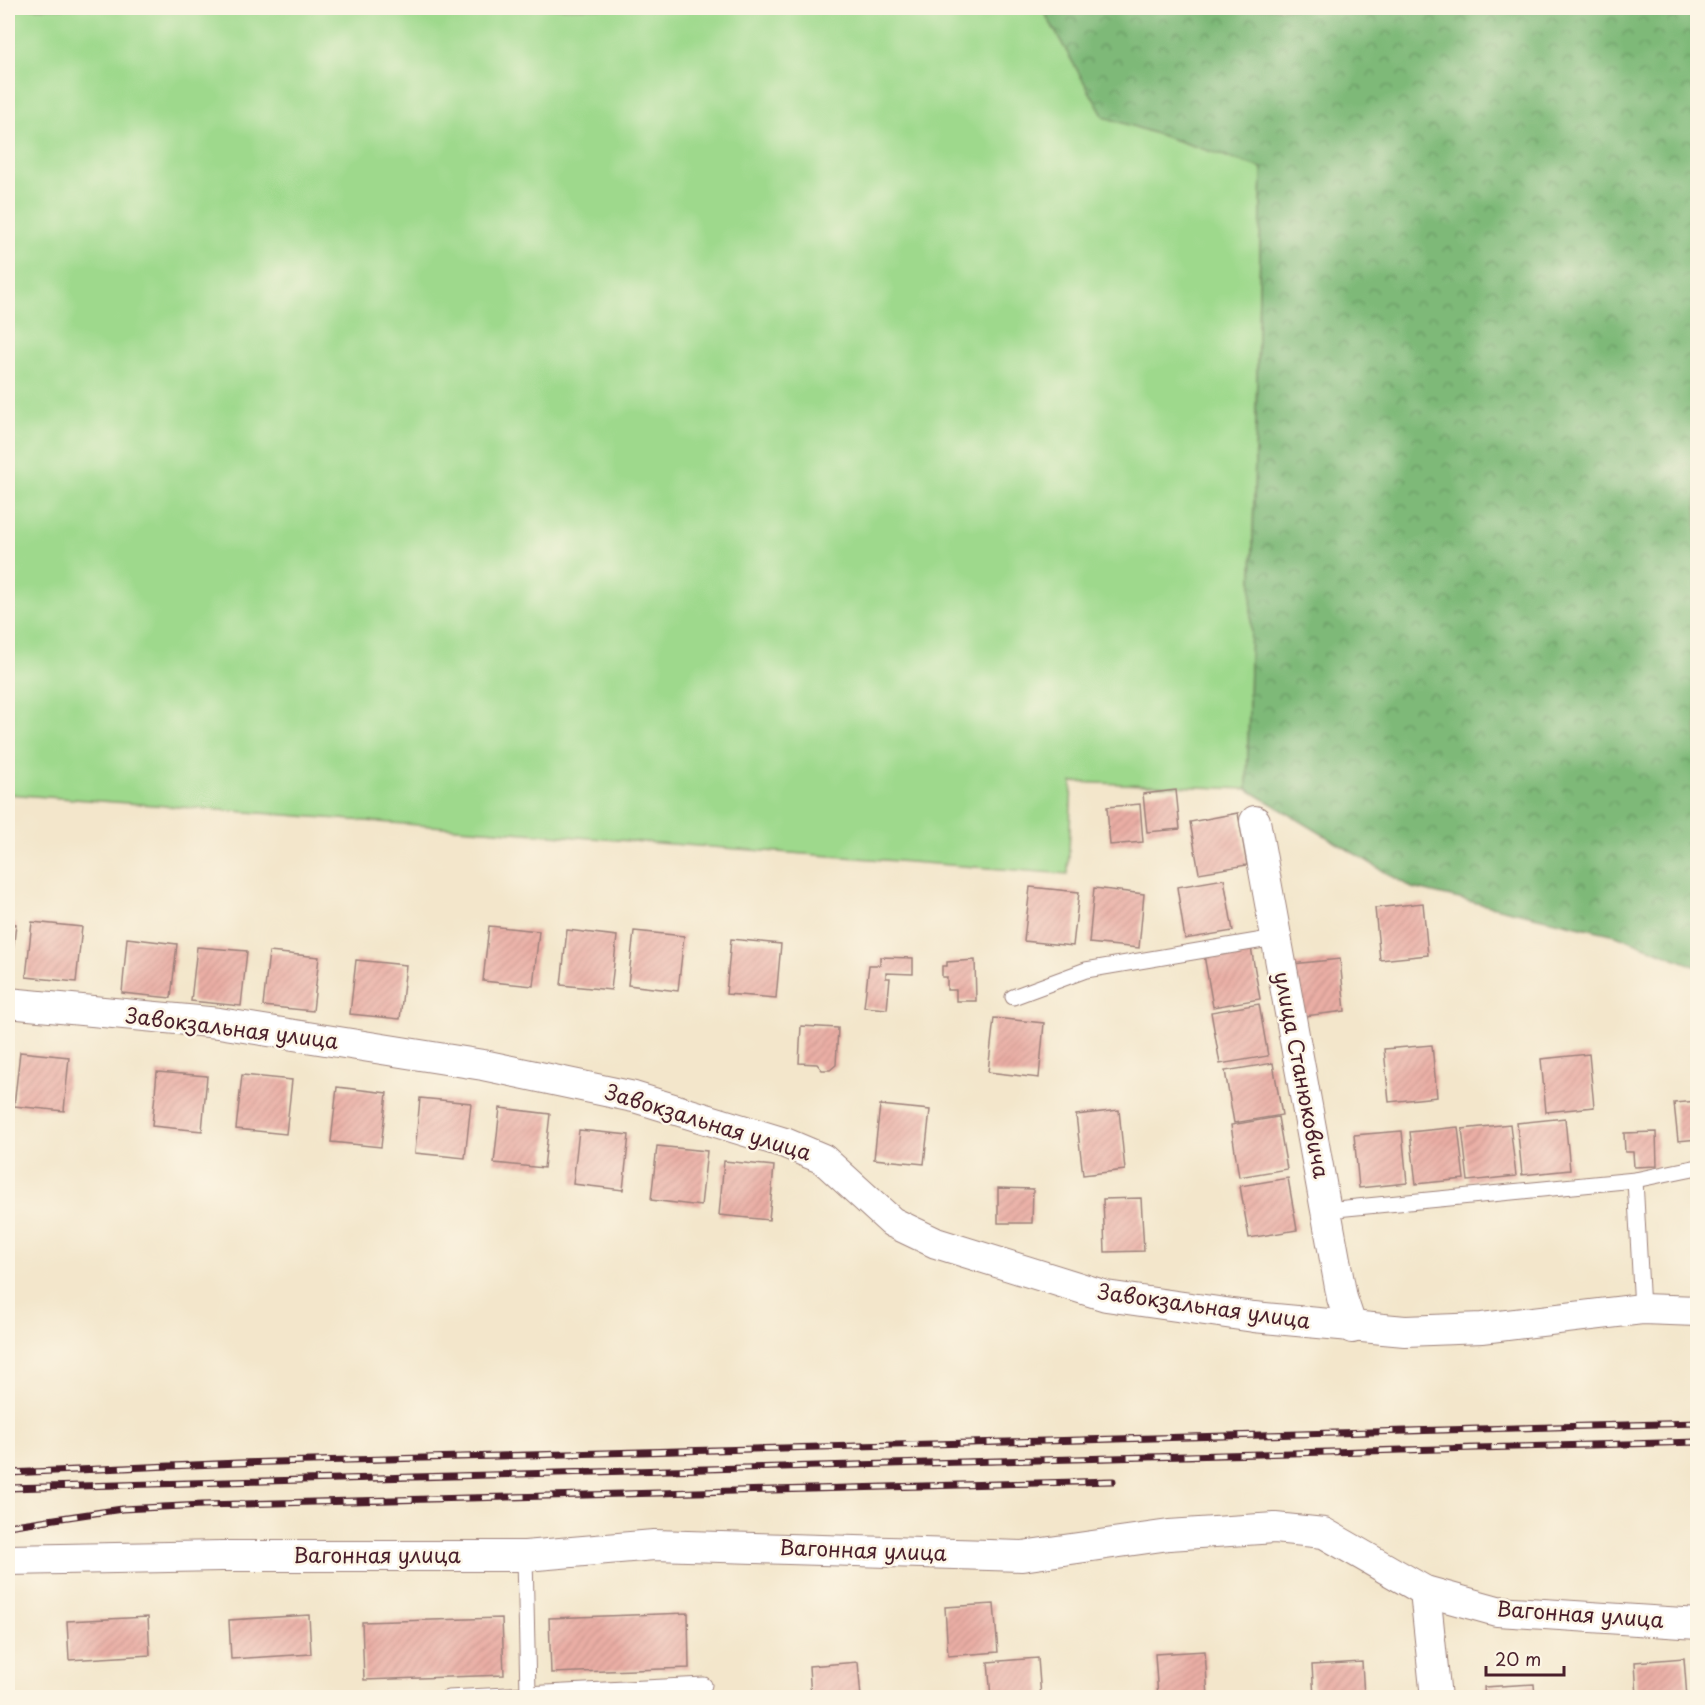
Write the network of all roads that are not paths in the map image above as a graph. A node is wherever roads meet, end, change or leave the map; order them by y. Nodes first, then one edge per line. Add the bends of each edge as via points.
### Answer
1 (1255, 821) dead end
2 (1275, 938) junction
3 (1013, 997) dead end
4 (8, 1003) edge
5 (1698, 1167) edge
6 (1635, 1180) junction
7 (1326, 1210) junction
8 (1642, 1309) junction
9 (1698, 1311) edge
10 (1352, 1328) junction
11 (525, 1556) junction
12 (8, 1560) edge
13 (1425, 1591) junction
14 (1698, 1624) edge
15 (704, 1685) dead end
16 (528, 1694) junction
17 (448, 1698) edge
18 (1436, 1698) edge

1 - 2 street, улица Станюковича
2 - 3 lane via 1086,970
2 - 7 street, улица Станюковича
4 - 10 street, Завокзальная улица via 219,1023 483,1065 634,1097 784,1143 823,1159 892,1222 936,1243 1106,1296
5 - 6 lane
6 - 7 lane
6 - 8 lane
7 - 10 street, улица Станюковича via 1342,1298
8 - 9 street, Завокзальная улица
8 - 10 street, Завокзальная улица via 1482,1328
11 - 12 street, Вагонная улица
11 - 13 street, Вагонная улица via 654,1545 1022,1556 1169,1535 1275,1528 1324,1533
11 - 16 lane
13 - 14 street, Вагонная улица via 1497,1611
13 - 18 street
15 - 16 lane
16 - 17 lane

